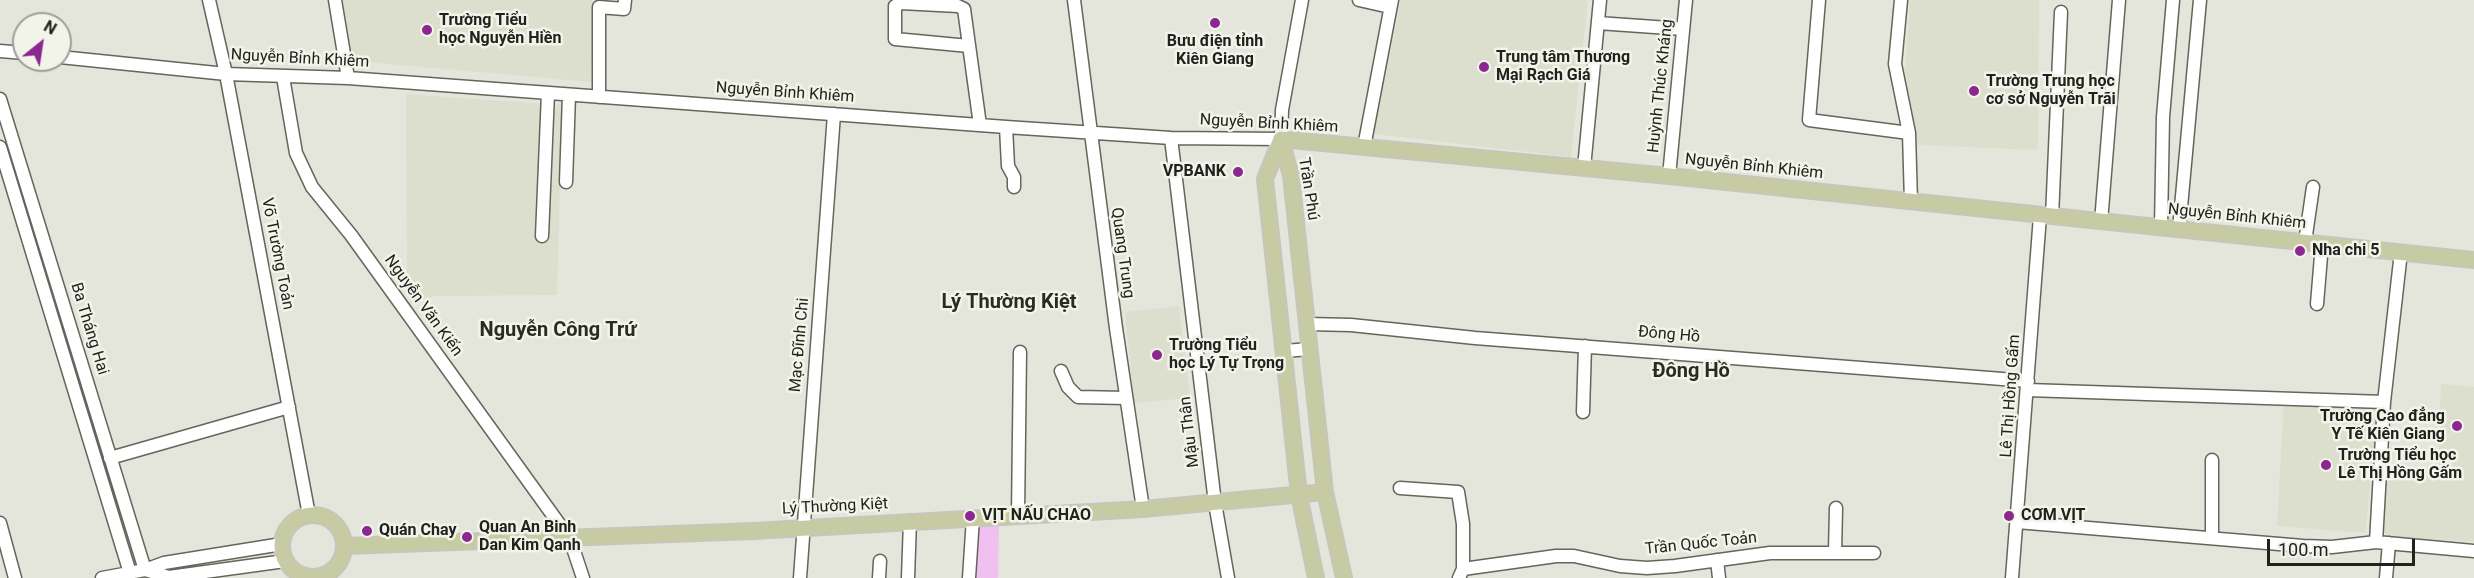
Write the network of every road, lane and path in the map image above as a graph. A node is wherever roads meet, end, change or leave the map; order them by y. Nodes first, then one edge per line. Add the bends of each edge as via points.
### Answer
1 (209, 0) edge
2 (335, 0) edge
3 (625, 0) edge
4 (1074, 0) edge
5 (1302, 0) edge
6 (1359, 0) edge
7 (1600, 0) edge
8 (1686, 0) edge
9 (1819, 0) edge
10 (1901, 0) edge
11 (2119, 0) edge
12 (2173, 0) edge
13 (2200, 0) edge
14 (1391, 3) edge
15 (2061, 12) dead end
16 (1598, 23) junction
17 (1683, 29) junction
18 (969, 46) junction
19 (72, 58) edge
20 (226, 74) junction
21 (283, 77) junction
22 (348, 78) junction
23 (549, 93) junction
24 (570, 94) junction
25 (599, 97) junction
26 (0, 99) edge
27 (834, 114) junction
28 (980, 125) junction
29 (1006, 127) junction
30 (1089, 132) junction
31 (1909, 133) junction
32 (1172, 138) junction
33 (1281, 139) junction
34 (0, 147) edge
35 (1364, 147) junction
36 (1584, 168) junction
37 (1669, 176) junction
38 (566, 182) dead end
39 (1014, 187) dead end
40 (2313, 187) dead end
41 (1911, 202) junction
42 (2046, 217) junction
43 (2101, 222) junction
44 (2161, 227) junction
45 (2179, 229) junction
46 (542, 236) dead end
47 (2305, 242) junction
48 (2322, 244) junction
49 (2400, 252) junction
50 (2474, 260) edge
51 (2317, 304) dead end
52 (67, 317) junction
53 (54, 321) junction
54 (1307, 324) junction
55 (1585, 346) junction
56 (1309, 350) junction
57 (1285, 351) junction
58 (1020, 352) dead end
59 (1061, 371) dead end
60 (2028, 386) junction
61 (1126, 398) junction
62 (2384, 402) junction
63 (289, 407) junction
64 (1582, 412) dead end
65 (111, 459) junction
66 (2212, 460) dead end
67 (1400, 488) dead end
68 (1325, 492) junction
69 (1299, 495) junction
70 (1215, 503) junction
71 (1836, 508) dead end
72 (1143, 509) junction
73 (309, 514) junction
74 (1018, 516) junction
75 (973, 518) junction
76 (910, 521) junction
77 (2017, 522) junction
78 (0, 523) edge
79 (803, 527) junction
80 (2212, 538) junction
81 (570, 539) junction
82 (2376, 542) junction
83 (2390, 543) junction
84 (282, 544) junction
85 (345, 546) junction
86 (2474, 551) edge
87 (1835, 552) junction
88 (1874, 553) dead end
89 (1717, 560) junction
90 (285, 561) junction
91 (880, 561) dead end
92 (145, 570) junction
93 (130, 573) junction
94 (1461, 574) edge
95 (303, 577) edge
96 (323, 577) edge
97 (15, 578) edge
98 (102, 578) edge
99 (583, 578) edge
100 (800, 578) edge
101 (879, 578) edge
102 (908, 578) edge
103 (969, 578) edge
104 (1228, 578) edge
105 (1316, 578) edge
106 (1344, 578) edge
107 (1719, 578) edge
108 (2012, 578) edge
109 (2386, 578) edge

1 - 20 street, Võ Trường Toản
2 - 22 street
3 - 25 street via 624,9 599,7
4 - 30 street, Quang Trung
5 - 33 street via 1282,110
6 - 14 street
7 - 16 street
8 - 17 street, Huỳnh Thúc Kháng
9 - 31 street via 1809,120
10 - 31 street via 1895,64
11 - 43 street
12 - 44 street via 2163,117
13 - 45 street
14 - 35 street
15 - 42 street, Lê Thị Hồng Gấm
16 - 17 street
16 - 36 street
17 - 37 street, Huỳnh Thúc Kháng
18 - 18 street via 962,7 901,3 895,6 894,39
18 - 28 street
19 - 20 street, Nguyễn Bỉnh Khiêm
20 - 21 street, Nguyễn Bỉnh Khiêm
20 - 63 street, Võ Trường Toản
21 - 22 street, Nguyễn Bỉnh Khiêm
21 - 81 street, Nguyễn Văn Kiến via 296,153 312,187
22 - 23 street, Nguyễn Bỉnh Khiêm
23 - 24 street, Nguyễn Bỉnh Khiêm
23 - 46 street
24 - 25 street, Nguyễn Bỉnh Khiêm
24 - 38 street
25 - 27 street, Nguyễn Bỉnh Khiêm
26 - 52 street, Ba Tháng Hai
27 - 28 street, Nguyễn Bỉnh Khiêm
27 - 79 street, Mạc Đĩnh Chi
28 - 29 street, Nguyễn Bỉnh Khiêm
29 - 30 street, Nguyễn Bỉnh Khiêm
29 - 39 street via 1008,166
30 - 32 street, Nguyễn Bỉnh Khiêm
30 - 61 street, Quang Trung
31 - 41 street
32 - 33 street, Nguyễn Bỉnh Khiêm
32 - 70 street, Mậu Thân
33 - 35 main road, Nguyễn Bỉnh Khiêm
33 - 54 main road, Trần Phú via 1291,176
33 - 57 main road, Trần Phú via 1265,179
34 - 53 street, Ba Tháng Hai
35 - 36 main road, Nguyễn Bỉnh Khiêm
36 - 37 main road, Nguyễn Bỉnh Khiêm
37 - 41 main road, Nguyễn Bỉnh Khiêm
40 - 47 street
41 - 42 main road, Nguyễn Bỉnh Khiêm
42 - 43 main road, Nguyễn Bỉnh Khiêm
42 - 60 street, Lê Thị Hồng Gấm
43 - 44 main road, Nguyễn Bỉnh Khiêm
44 - 45 main road, Nguyễn Bỉnh Khiêm
45 - 47 main road, Nguyễn Bỉnh Khiêm
47 - 48 main road, Nguyễn Bỉnh Khiêm
48 - 49 main road, Nguyễn Bỉnh Khiêm
48 - 51 street
49 - 50 main road, Nguyễn Bỉnh Khiêm
49 - 62 street
52 - 53 street
52 - 65 street, Ba Tháng Hai
53 - 93 street, Ba Tháng Hai
54 - 55 street, Đông Hồ
54 - 56 main road, Trần Phú
55 - 60 street, Đông Hồ
55 - 64 street
56 - 57 street
56 - 68 main road, Trần Phú
57 - 69 main road, Trần Phú
58 - 74 street
59 - 61 street via 1078,397
60 - 62 street, Đông Hồ
60 - 77 street, Lê Thị Hồng Gấm
61 - 72 street, Quang Trung
62 - 82 street
63 - 65 street
63 - 73 street, Võ Trường Toản
65 - 92 street, Ba Tháng Hai
66 - 80 street
67 - 94 street via 1458,492 1463,524
68 - 69 main road, Lý Thường Kiệt
68 - 106 main road, Trần Phú
69 - 70 main road, Lý Thường Kiệt
69 - 105 main road, Trần Phú
70 - 72 main road, Lý Thường Kiệt
70 - 104 street, Mậu Thân
71 - 87 street
72 - 74 main road, Lý Thường Kiệt
73 - 84 main road via 290,524
73 - 85 main road via 320,515 338,526
74 - 75 main road, Lý Thường Kiệt
75 - 76 main road, Lý Thường Kiệt
75 - 103 street
76 - 79 main road, Lý Thường Kiệt
76 - 102 street
77 - 80 street
77 - 108 street, Lê Thị Hồng Gấm
78 - 97 street
79 - 81 main road, Lý Thường Kiệt
79 - 100 street, Mạc Đĩnh Chi
80 - 82 street via 2332,547
81 - 85 main road, Lý Thường Kiệt
81 - 99 street, Nguyễn Văn Kiến
82 - 83 street
83 - 86 street
83 - 109 street
84 - 90 main road
84 - 92 street via 164,563
85 - 96 main road via 339,565
87 - 88 street, Trần Quốc Toản
87 - 89 street, Trần Quốc Toản via 1770,553
89 - 94 street, Trần Quốc Toản via 1647,568 1556,556
89 - 107 street
90 - 92 street via 169,577
90 - 95 main road
91 - 101 street
92 - 93 street
93 - 98 street
95 - 96 main road

